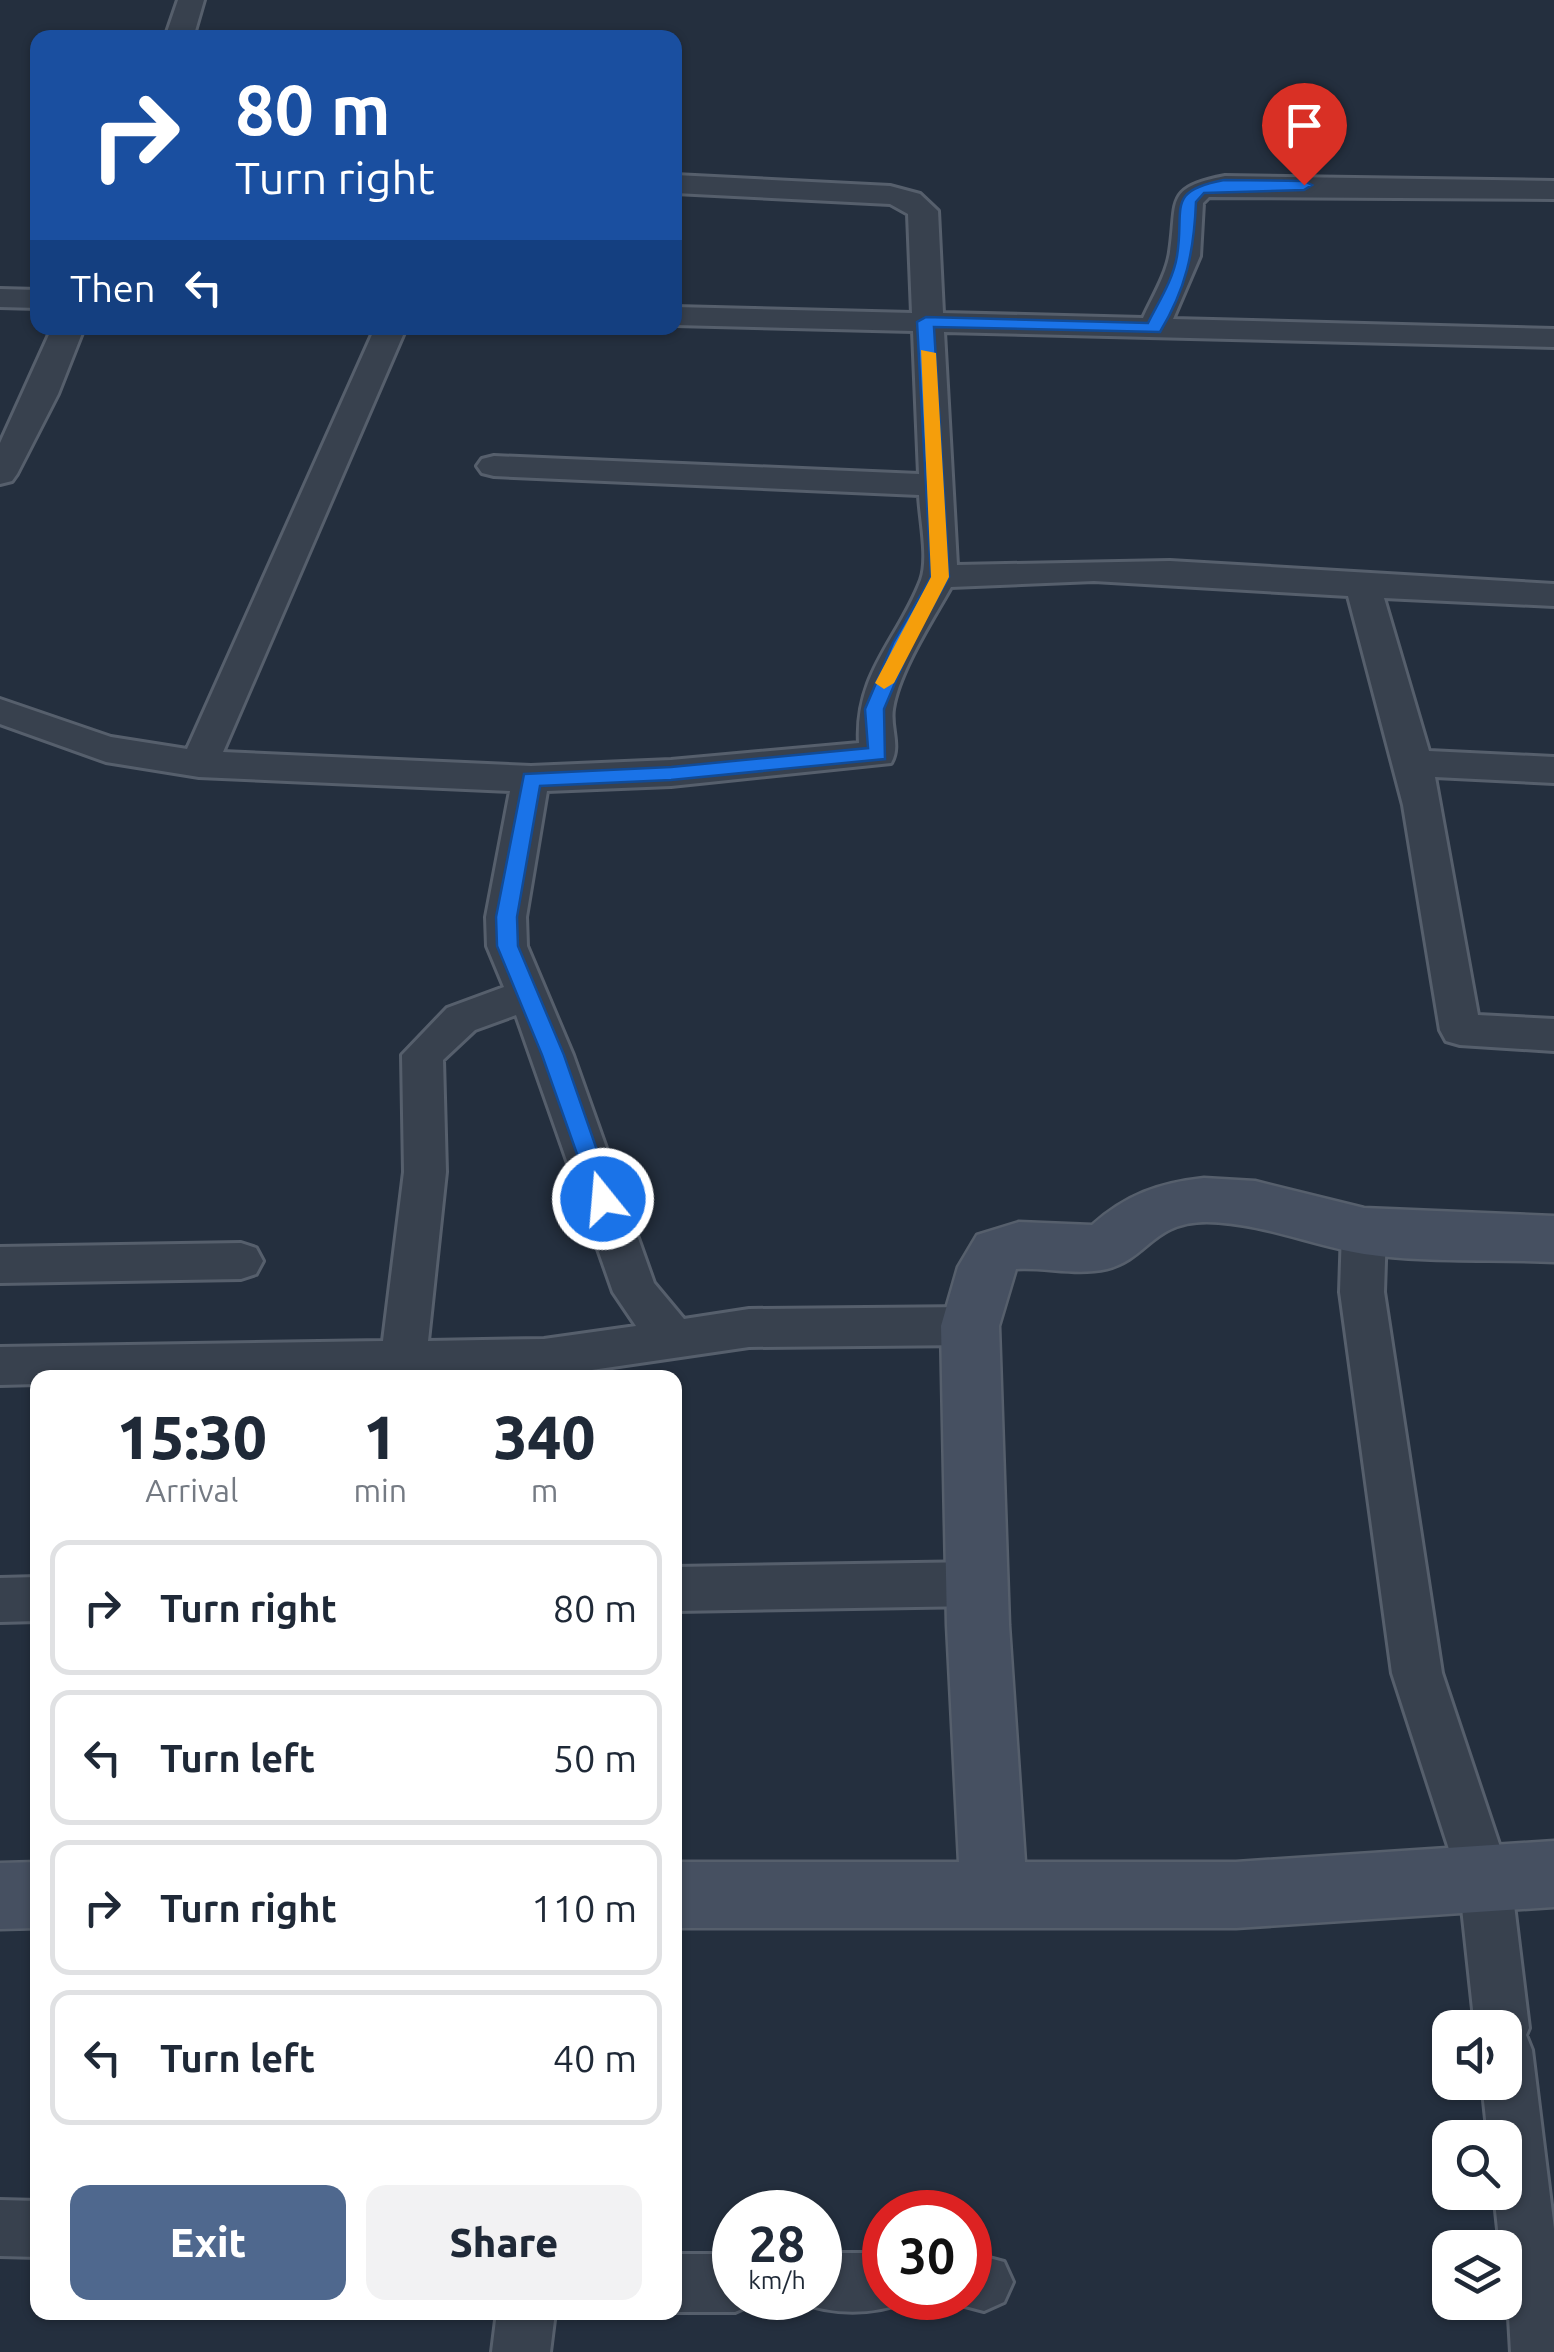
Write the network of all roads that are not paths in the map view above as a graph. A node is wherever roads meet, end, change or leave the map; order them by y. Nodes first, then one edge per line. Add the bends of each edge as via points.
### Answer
1 (192, 0) edge
2 (182, 30) edge
3 (682, 184) edge
4 (1554, 190) edge
5 (0, 298) edge
6 (30, 299) edge
7 (682, 316) edge
8 (926, 322) junction
9 (1154, 328) junction
10 (65, 335) edge
11 (387, 335) edge
12 (1554, 338) edge
13 (494, 466) dead end
14 (0, 474) edge
15 (934, 485) junction
16 (940, 577) junction
17 (1362, 584) junction
18 (1554, 595) edge
19 (0, 711) edge
20 (199, 764) junction
21 (1416, 764) junction
22 (1554, 770) edge
23 (532, 779) junction
24 (525, 995) junction
25 (1554, 1035) edge
26 (1364, 1231) junction
27 (1554, 1239) edge
28 (241, 1261) dead end
29 (0, 1264) edge
30 (970, 1326) junction
31 (673, 1338) junction
32 (0, 1366) edge
33 (402, 1369) edge
34 (977, 1584) junction
35 (682, 1588) edge
36 (0, 1600) edge
37 (30, 1600) edge
38 (1554, 1874) edge
39 (1485, 1880) junction
40 (994, 1894) junction
41 (682, 1895) edge
42 (0, 1896) edge
43 (30, 1896) edge
44 (1500, 2010) edge
45 (1511, 2100) edge
46 (0, 2228) edge
47 (30, 2229) edge
48 (712, 2282) edge
49 (682, 2283) edge
50 (525, 2320) edge
51 (521, 2352) edge
52 (1540, 2352) edge

1 - 2 street
3 - 8 street via 910,200 923,211 927,234
4 - 9 street via 1199,190 1188,201 1177,282
5 - 6 street
7 - 8 street
8 - 9 street
8 - 15 street
9 - 12 street
10 - 14 street
11 - 20 street
13 - 15 street
15 - 16 street
16 - 17 street via 1018,568 1140,570
16 - 23 street via 875,709 878,754 671,774
17 - 18 street
17 - 21 street via 1398,686
19 - 20 street via 106,749
20 - 23 street
21 - 22 street
21 - 25 street via 1460,1030
23 - 24 street via 506,917 507,946
24 - 31 street via 553,1055 636,1292
24 - 33 street via 460,1020 422,1055 425,1172
26 - 27 street
26 - 30 street via 1255,1203 1168,1204 1138,1218 1106,1246 997,1251 986,1266
26 - 39 street via 1362,1292 1417,1672
28 - 29 street
30 - 31 street via 749,1328
30 - 34 street
31 - 33 street via 544,1358
32 - 33 street
34 - 35 street
34 - 40 street
36 - 37 street
38 - 39 street
39 - 40 street via 1236,1895
39 - 44 street
40 - 41 street
42 - 43 street
45 - 52 street
46 - 47 street
48 - 49 street
50 - 51 street

